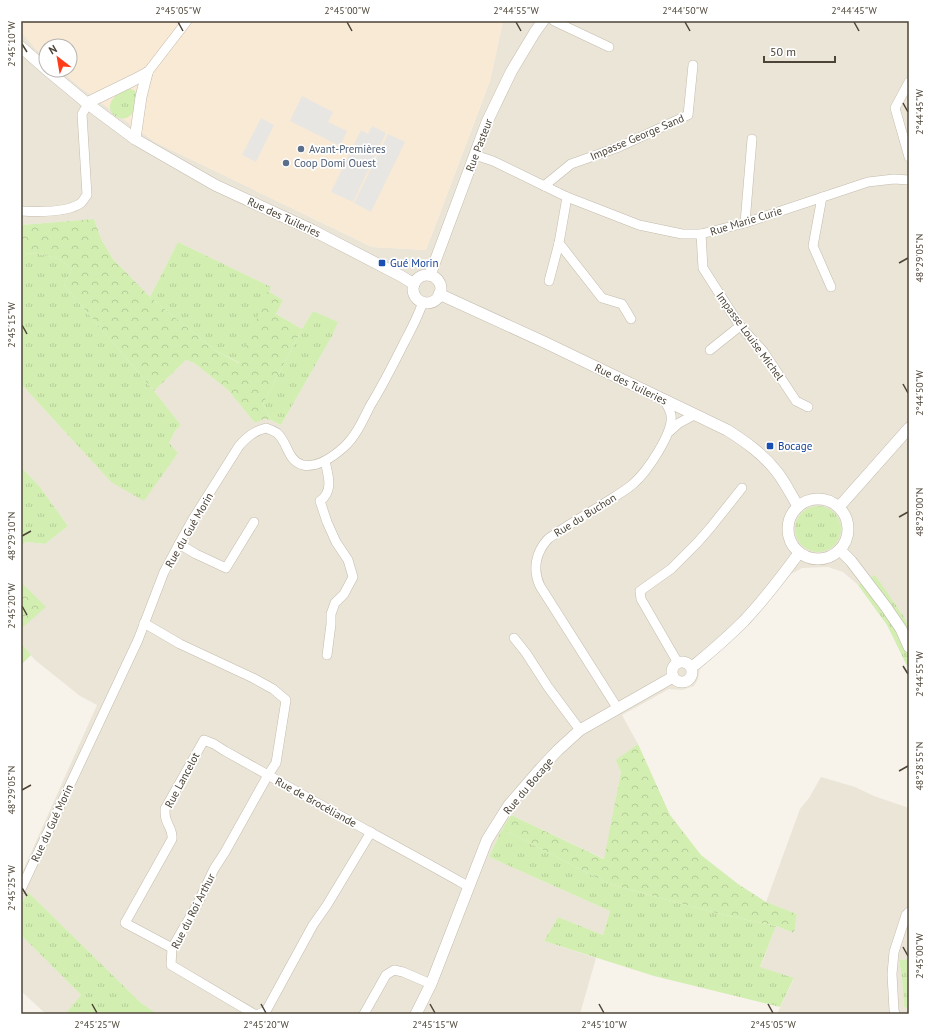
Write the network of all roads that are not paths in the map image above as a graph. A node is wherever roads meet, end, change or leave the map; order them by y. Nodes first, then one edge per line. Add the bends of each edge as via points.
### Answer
1 (187, 21) edge
2 (543, 21) edge
3 (554, 21) edge
4 (21, 47) edge
5 (609, 47) dead end
6 (38, 63) edge
7 (693, 65) dead end
8 (147, 73) junction
9 (56, 78) edge
10 (909, 82) edge
11 (88, 104) junction
12 (134, 139) junction
13 (752, 139) dead end
14 (475, 155) junction
15 (909, 157) edge
16 (909, 180) edge
17 (544, 186) junction
18 (567, 197) junction
19 (822, 197) junction
20 (21, 211) edge
21 (745, 224) junction
22 (701, 234) junction
23 (559, 243) junction
24 (430, 275) junction
25 (549, 281) dead end
26 (414, 284) junction
27 (831, 287) dead end
28 (440, 294) junction
29 (423, 302) junction
30 (631, 319) dead end
31 (740, 326) junction
32 (710, 350) dead end
33 (664, 400) junction
34 (808, 407) dead end
35 (694, 415) junction
36 (909, 428) edge
37 (669, 432) junction
38 (325, 461) junction
39 (742, 488) dead end
40 (798, 506) junction
41 (839, 507) junction
42 (254, 522) dead end
43 (179, 544) junction
44 (840, 550) junction
45 (799, 553) junction
46 (144, 623) junction
47 (514, 638) dead end
48 (909, 647) edge
49 (327, 655) dead end
50 (678, 664) junction
51 (691, 667) junction
52 (674, 677) junction
53 (618, 709) junction
54 (580, 730) junction
55 (268, 775) junction
56 (371, 832) junction
57 (469, 886) junction
58 (21, 889) edge
59 (909, 912) edge
60 (172, 948) junction
61 (431, 984) junction
62 (254, 1014) edge
63 (258, 1014) edge
64 (364, 1014) edge
65 (416, 1014) edge
66 (895, 1014) edge

1 - 8 street
2 - 14 street, Rue Pasteur via 511,72 487,122
3 - 5 street
4 - 6 street, Rue des Tuileries
7 - 17 street, Impasse George Sand via 688,115 619,147 571,164
8 - 11 street via 91,100
8 - 12 street
9 - 11 street, Rue des Tuileries
10 - 15 street via 895,108
11 - 12 street, Rue des Tuileries
11 - 20 street via 82,114 87,195 82,202 65,210
12 - 26 street, Rue des Tuileries via 215,185 312,230
13 - 21 street
14 - 17 street, Rue Marie Curie
14 - 24 street, Rue Pasteur
16 - 19 street, Rue Marie Curie via 868,182
17 - 18 street, Rue Marie Curie
18 - 22 street, Rue Marie Curie via 639,225 682,234
18 - 23 street
19 - 21 street, Rue Marie Curie
19 - 27 street via 813,246
21 - 22 street, Rue Marie Curie
22 - 31 street, Impasse Louise Michel via 703,268
23 - 25 street
23 - 30 street via 602,298 622,304
24 - 26 street via 422,276
24 - 28 street via 440,284
26 - 29 street via 413,293
28 - 29 street via 432,302
28 - 33 street, Rue des Tuileries
29 - 38 street, Rue du Gué Morin via 391,370 355,432 345,446
31 - 32 street
31 - 34 street, Impasse Louise Michel via 763,350 796,401
33 - 35 street, Rue des Tuileries
33 - 37 street, Rue du Buchon via 671,414
35 - 37 street, Rue du Buchon
35 - 40 street, Rue des Tuileries via 727,430 761,454 778,473
36 - 41 street
37 - 53 street, Rue du Buchon via 648,467 634,483 548,539 537,556 537,579 540,586
38 - 43 street, Rue du Gué Morin via 314,465 304,465 295,461 277,433 266,428 257,430 239,446
38 - 49 street via 330,481 324,498 320,501 336,542 348,560 353,577 344,594 335,603 331,614
39 - 50 street via 701,538 671,569 640,591 640,599
40 - 41 street via 807,500 818,498
40 - 45 street via 791,514 788,536 792,546
41 - 44 street via 846,516 848,528 846,540
42 - 43 street via 226,568
43 - 46 street, Rue du Gué Morin via 164,572
44 - 45 street via 820,560
44 - 48 street via 886,607 901,629
45 - 51 street via 745,620
46 - 55 street, Rue de Brocéliande via 180,644 253,678 286,700 276,763
46 - 58 street, Rue du Gué Morin
47 - 54 street
50 - 51 street via 687,663
50 - 52 street via 673,668
51 - 52 street via 692,677 687,681 681,682
52 - 53 street, Rue du Bocage
53 - 54 street, Rue du Bocage
54 - 57 street, Rue du Bocage via 554,754 509,805 487,840
55 - 56 street, Rue de Brocéliande
55 - 60 street, Rue du Roi Arthur
55 - 60 street, Rue Lancelot via 204,740 178,784 165,809 172,839 125,924
56 - 57 street, Rue de Brocéliande
56 - 63 street via 313,925 266,1011
57 - 61 street, Rue du Bocage
59 - 66 street via 894,952 892,974
60 - 62 street, Rue du Roi Arthur via 171,965
61 - 64 street via 394,970 386,975
61 - 65 street, Rue du Bocage

